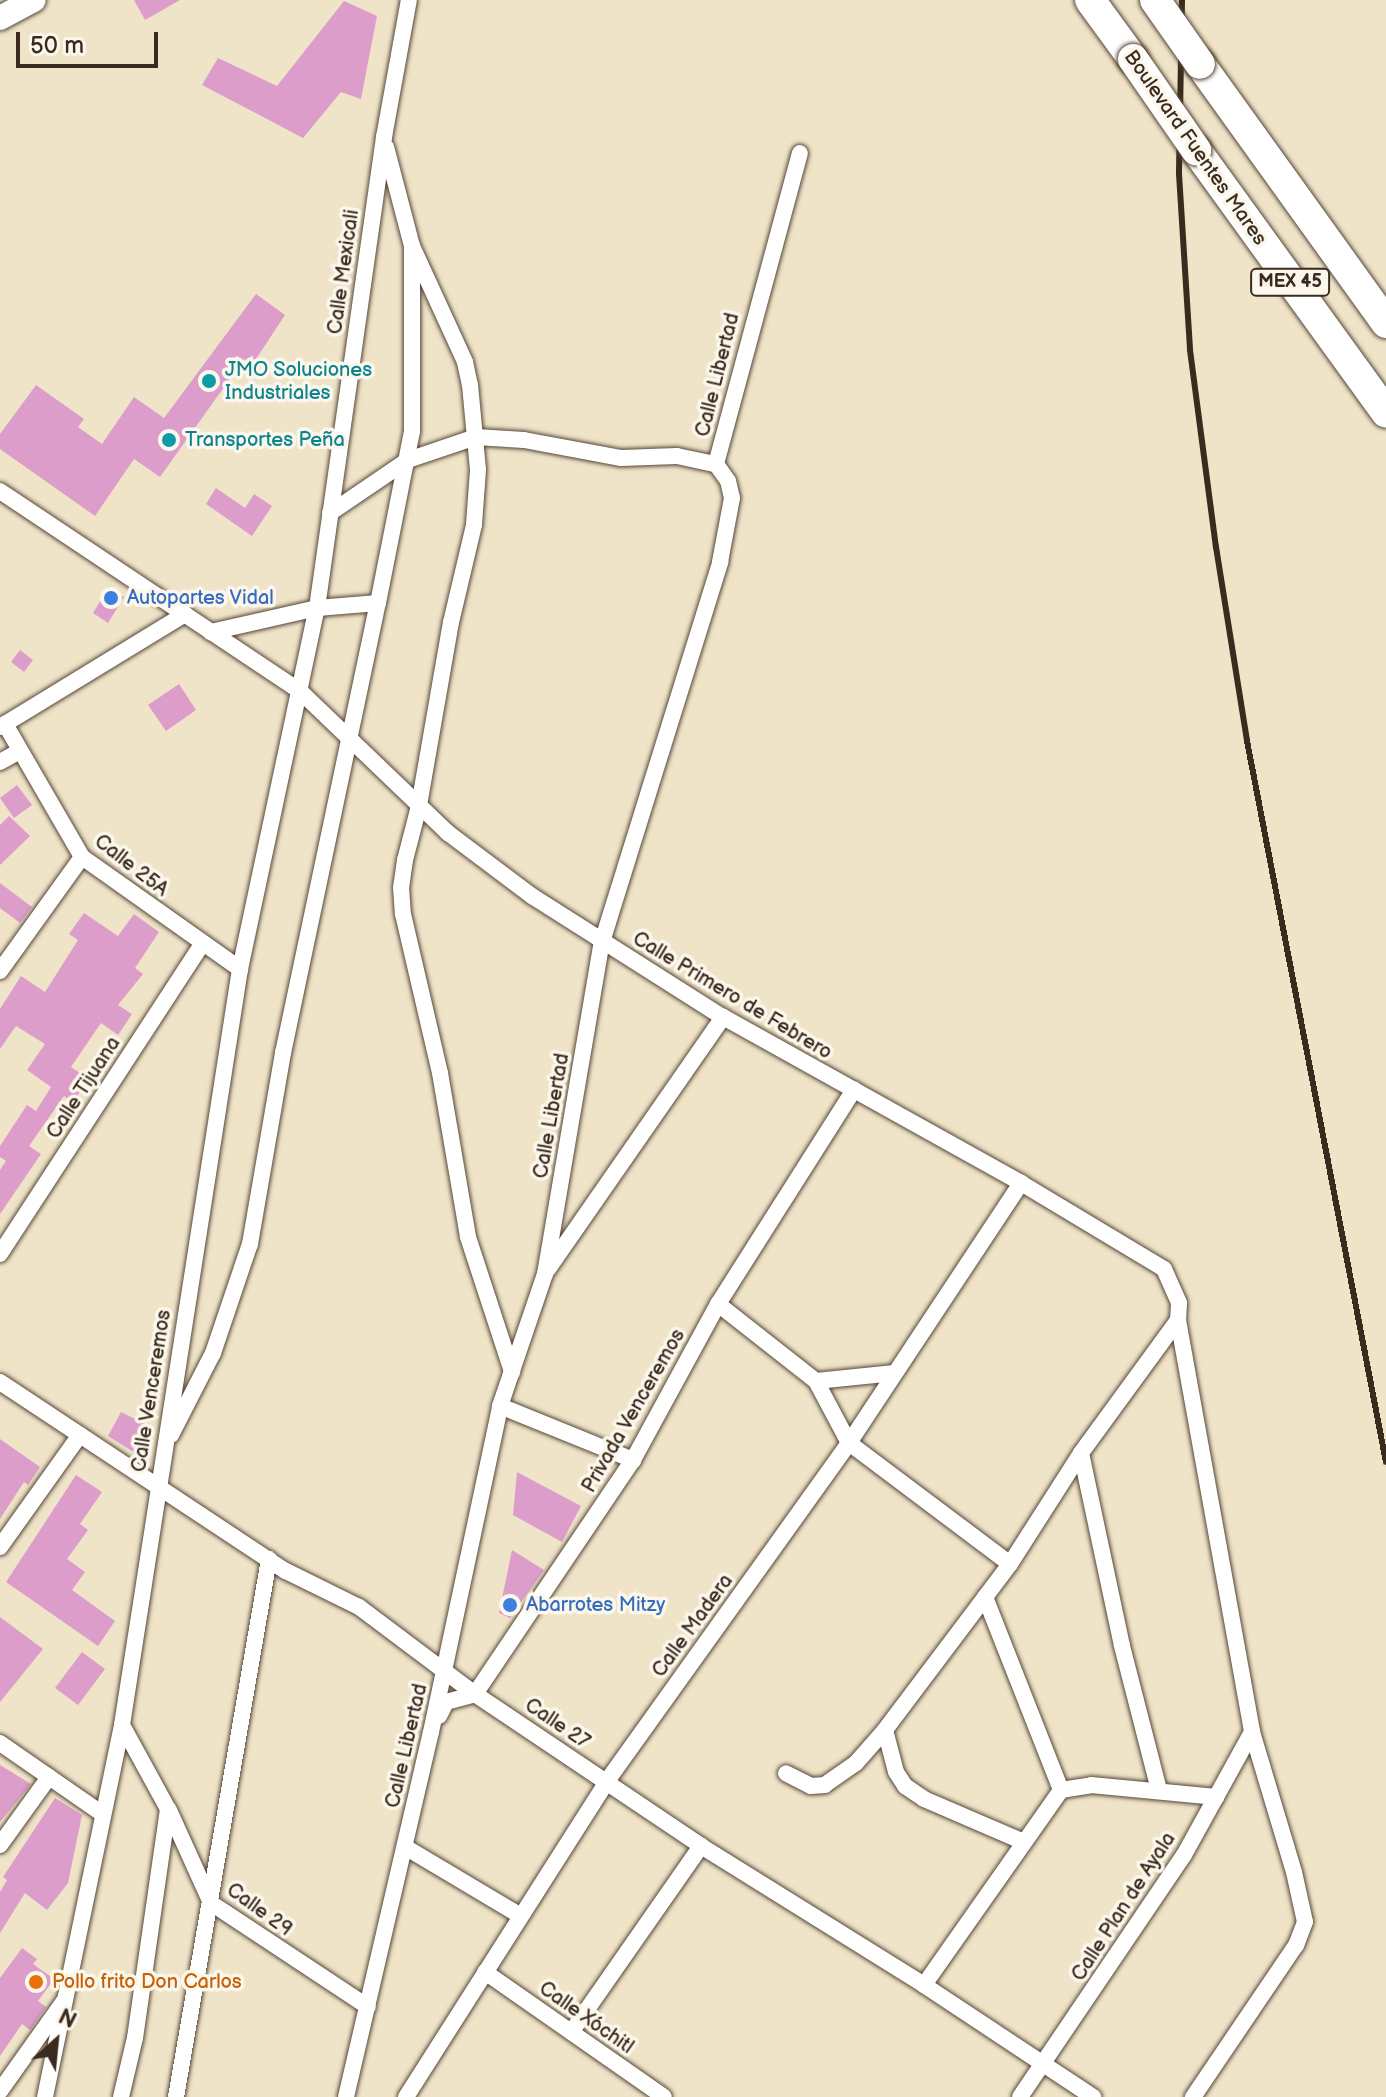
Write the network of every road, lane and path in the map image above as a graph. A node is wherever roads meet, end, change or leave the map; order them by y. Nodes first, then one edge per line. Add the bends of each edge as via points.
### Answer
1 (34, 0) edge
2 (409, 0) edge
3 (1090, 0) edge
4 (1155, 0) edge
5 (0, 18) edge
6 (384, 137) junction
7 (800, 153) dead end
8 (412, 246) junction
9 (1386, 323) edge
10 (1386, 412) edge
11 (476, 437) junction
12 (408, 460) junction
13 (716, 464) junction
14 (0, 491) edge
15 (330, 513) junction
16 (378, 603) junction
17 (317, 608) junction
18 (185, 614) junction
19 (211, 632) junction
20 (301, 692) junction
21 (2, 726) edge
22 (351, 737) junction
23 (20, 751) junction
24 (0, 762) edge
25 (419, 806) junction
26 (82, 857) junction
27 (602, 942) junction
28 (202, 944) junction
29 (240, 969) junction
30 (0, 971) edge
31 (723, 1017) junction
32 (854, 1090) junction
33 (1021, 1183) junction
34 (0, 1254) edge
35 (545, 1274) junction
36 (718, 1304) junction
37 (1178, 1320) junction
38 (512, 1372) junction
39 (895, 1373) junction
40 (816, 1381) junction
41 (0, 1382) edge
42 (500, 1406) junction
43 (80, 1435) junction
44 (849, 1443) junction
45 (164, 1450) junction
46 (1081, 1453) junction
47 (633, 1460) junction
48 (157, 1488) junction
49 (0, 1547) edge
50 (269, 1559) junction
51 (1010, 1564) junction
52 (985, 1597) junction
53 (444, 1671) junction
54 (475, 1694) junction
55 (122, 1725) junction
56 (885, 1730) junction
57 (431, 1732) junction
58 (1252, 1732) junction
59 (0, 1743) edge
60 (786, 1773) dead end
61 (49, 1777) junction
62 (607, 1781) junction
63 (1061, 1790) junction
64 (1159, 1790) junction
65 (1216, 1797) junction
66 (168, 1809) junction
67 (101, 1813) junction
68 (1024, 1842) junction
69 (0, 1845) edge
70 (701, 1846) junction
71 (405, 1847) junction
72 (211, 1903) junction
73 (519, 1915) junction
74 (485, 1972) junction
75 (924, 1985) junction
76 (69, 1993) junction
77 (368, 2007) junction
78 (572, 2031) junction
79 (1045, 2063) junction
80 (0, 2091) edge
81 (45, 2097) edge
82 (121, 2097) edge
83 (176, 2097) edge
84 (346, 2097) edge
85 (406, 2097) edge
86 (664, 2097) edge
87 (1020, 2097) edge
88 (1093, 2097) edge
89 (1193, 2097) edge

1 - 5 street
2 - 6 street, Calle Mexicali
3 - 10 highway, Boulevard Fuentes Mares / MEX 45, bridge
4 - 9 highway, MEX 45, bridge
6 - 8 street
6 - 15 street, Calle Mexicali
7 - 13 street, Calle Libertad
8 - 11 street via 465,362
8 - 12 street
11 - 12 street
11 - 13 street via 621,458 677,456
11 - 25 street via 474,525
12 - 15 street
12 - 16 street
13 - 27 street, Calle Libertad via 732,498 720,562
14 - 18 street, Calle Primero de Febrero
15 - 17 street, Calle Mexicali
16 - 17 street
16 - 22 street
17 - 19 street
17 - 20 street, Calle Mexicali
18 - 19 street, Calle Primero de Febrero
18 - 21 street
19 - 20 street, Calle Primero de Febrero
20 - 22 street, Calle Primero de Febrero
20 - 29 street, Calle Venceremos
21 - 23 street, Calle 25A
22 - 25 street, Calle Primero de Febrero
22 - 45 street via 283,1053 250,1244 217,1341
23 - 24 street
23 - 26 street, Calle 25A
25 - 27 street, Calle Primero de Febrero via 483,861
25 - 38 street via 401,887 407,942 440,1073 468,1237
26 - 28 street, Calle 25A
26 - 30 street
27 - 31 street, Calle Primero de Febrero
27 - 35 street, Calle Libertad
28 - 29 street, Calle 25A
28 - 34 street, Calle Tijuana
29 - 45 street, Calle Venceremos
31 - 32 street, Calle Primero de Febrero
31 - 35 street
32 - 33 street, Calle Primero de Febrero
32 - 36 street, Privada Venceremos
33 - 37 street, Calle Primero de Febrero via 1164,1269 1174,1287
33 - 39 street, Calle Madera
35 - 38 street, Calle Libertad
36 - 40 street
36 - 47 street, Privada Venceremos
37 - 46 street
37 - 58 street
38 - 42 street, Calle Libertad
39 - 40 street
39 - 44 street, Calle Madera
40 - 44 street
41 - 43 street, Calle 27
42 - 47 street
42 - 53 street, Calle Libertad
43 - 48 street, Calle 27
43 - 49 street
44 - 51 street
44 - 62 street, Calle Madera
45 - 48 street, Calle Venceremos
46 - 51 street
46 - 64 street
47 - 54 street, Privada Venceremos
48 - 50 street, Calle 27
48 - 55 street, Calle Venceremos
50 - 53 street, Calle 27 via 359,1607
50 - 72 street
51 - 52 street
52 - 56 street
52 - 63 street
53 - 54 street, Calle 27
53 - 57 street, Calle Libertad
54 - 57 street, Privada Venceremos via 446,1702
54 - 62 street, Calle 27
55 - 66 street, Calle 29
55 - 67 street, Calle Venceremos
56 - 60 street via 856,1763 825,1785 811,1786
56 - 68 street via 905,1786
57 - 71 street, Calle Libertad
58 - 65 street, Calle Plan de Ayala
58 - 89 street via 1305,1922 1296,1945
59 - 61 street
61 - 67 street
61 - 69 street
62 - 70 street, Calle 27
62 - 73 street, Calle Madera
63 - 64 street via 1091,1785
63 - 68 street
64 - 65 street
65 - 79 street, Calle Plan de Ayala via 1184,1855
66 - 72 street, Calle 29
66 - 82 street via 135,2038
67 - 76 street, Calle Venceremos
68 - 75 street
70 - 75 street, Calle 27
70 - 78 street
71 - 73 street
71 - 77 street, Calle Libertad
72 - 77 street, Calle 29
72 - 83 street
73 - 74 street, Calle Madera
74 - 78 street, Calle Xóchitl
74 - 85 street, Calle Madera
75 - 79 street, Calle 27
76 - 80 street
76 - 81 street, Calle Venceremos
77 - 84 street, Calle Libertad
78 - 86 street, Calle Xóchitl
79 - 87 street, Calle Plan de Ayala
79 - 88 street, Calle 27

